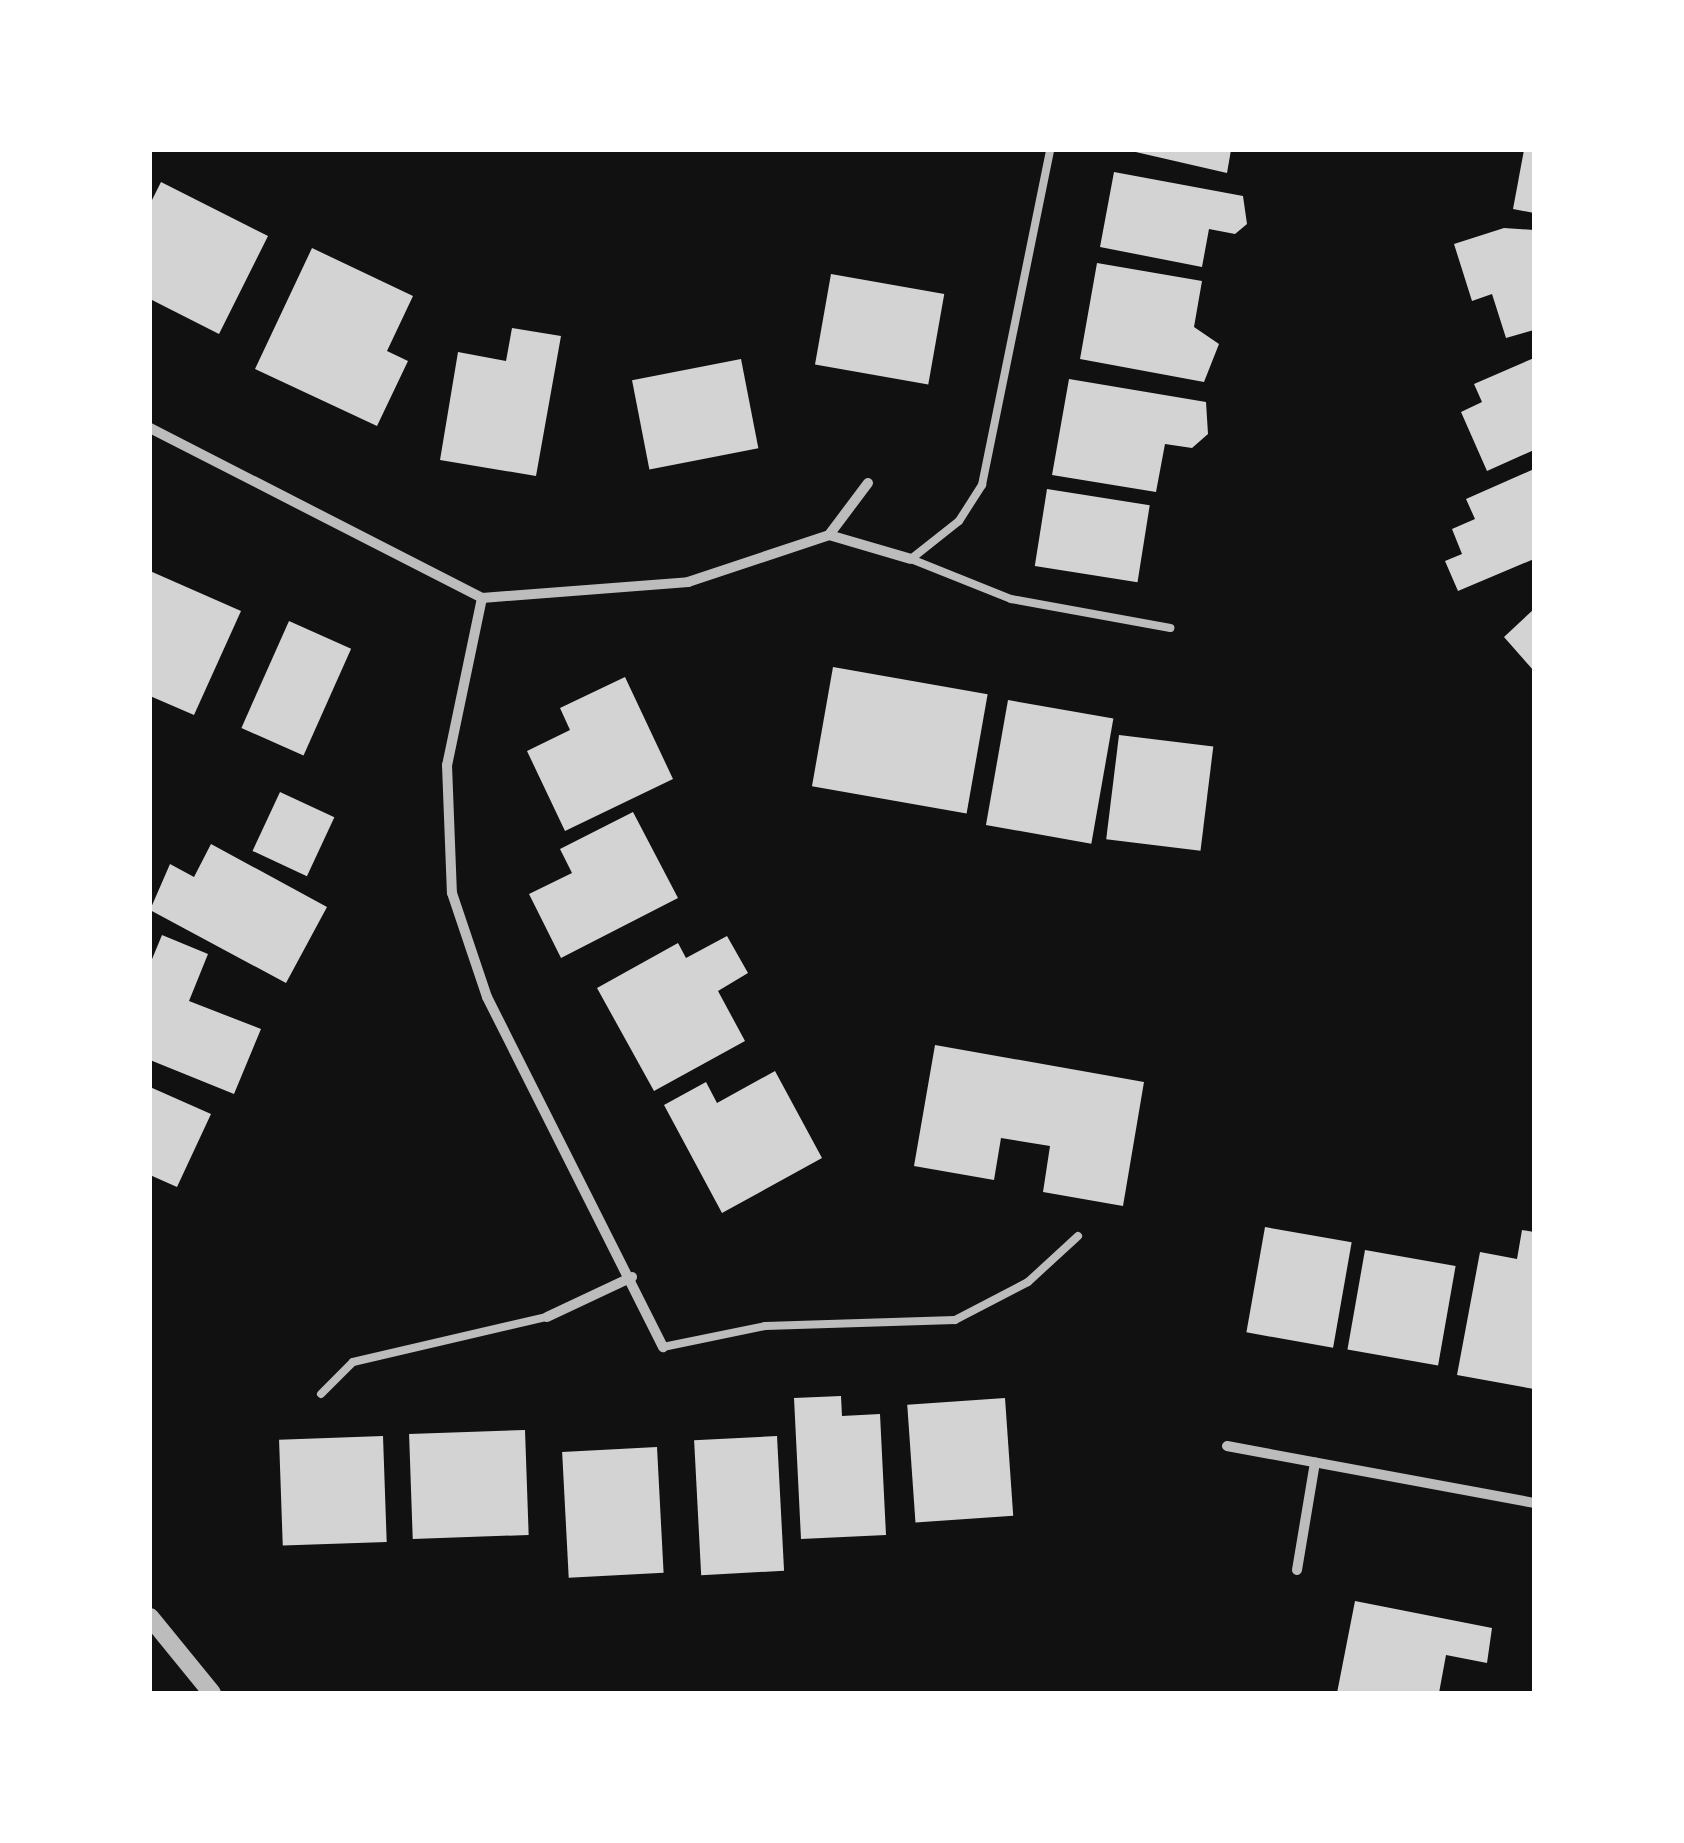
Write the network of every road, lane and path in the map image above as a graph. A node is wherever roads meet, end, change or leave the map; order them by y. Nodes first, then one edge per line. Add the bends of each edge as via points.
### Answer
1 (1050, 150) edge
2 (150, 428) edge
3 (868, 483) dead end
4 (829, 536) junction
5 (911, 559) junction
6 (482, 598) junction
7 (1170, 628) dead end
8 (1078, 1236) dead end
9 (632, 1277) junction
10 (547, 1317) joint
11 (663, 1347) joint
12 (321, 1394) dead end
13 (1227, 1446) dead end
14 (1315, 1462) junction
15 (1534, 1503) edge
16 (1297, 1570) dead end
17 (150, 1617) edge
18 (212, 1693) edge

1 - 5 lane via 982,485 959,521
2 - 6 street
3 - 4 street
4 - 5 street
4 - 6 street via 688,582
5 - 7 lane via 1011,599
6 - 9 street via 447,765 452,893 487,997
8 - 11 lane via 1028,1282 955,1320 765,1326
9 - 10 street
9 - 11 street
10 - 12 lane via 353,1362
13 - 14 street
14 - 15 street
14 - 16 street
17 - 18 street

